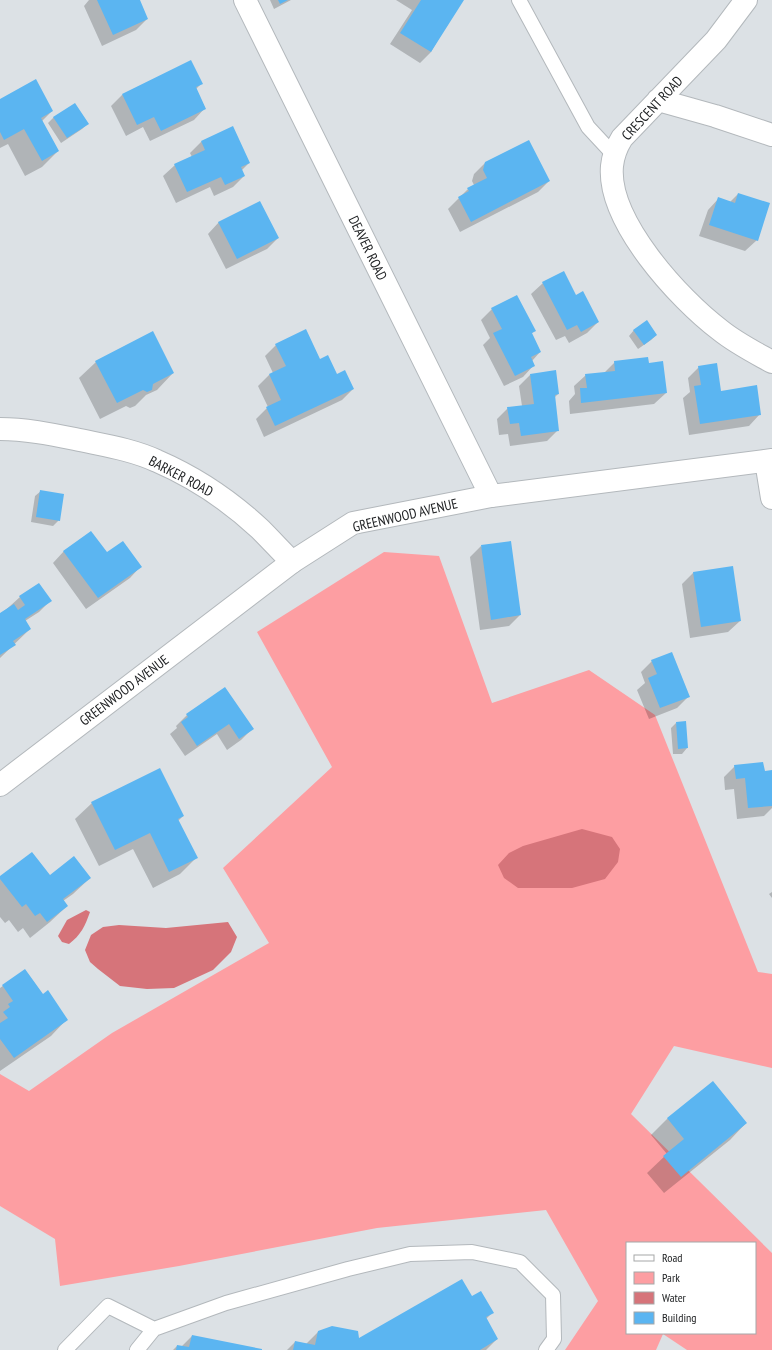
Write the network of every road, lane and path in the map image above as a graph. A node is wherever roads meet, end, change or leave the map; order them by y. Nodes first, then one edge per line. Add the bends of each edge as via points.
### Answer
1 (245, 0) edge
2 (519, 0) edge
3 (746, 0) edge
4 (658, 100) junction
5 (772, 135) edge
6 (614, 155) junction
7 (772, 362) edge
8 (0, 429) edge
9 (769, 461) edge
10 (491, 496) junction
11 (772, 498) edge
12 (292, 562) junction
13 (0, 785) edge
14 (154, 1329) junction
15 (65, 1350) edge
16 (137, 1350) edge
17 (546, 1350) edge

1 - 10 street, DEAVER ROAD
2 - 6 lane via 588,127
3 - 4 street, CRESCENT ROAD via 716,40
4 - 5 street
4 - 6 street, CRESCENT ROAD via 622,138
6 - 7 street, CRESCENT ROAD via 614,190 622,213 643,250 687,301 719,330
8 - 12 street, BARKER ROAD via 86,441 157,460 196,481 239,512 260,529
9 - 10 street, GREENWOOD AVENUE
9 - 11 street
10 - 12 street, GREENWOOD AVENUE via 353,524
12 - 13 street, GREENWOOD AVENUE
14 - 15 lane via 108,1306
14 - 16 lane
14 - 17 lane via 226,1303 348,1269 410,1254 472,1252 520,1262 553,1295 554,1339

